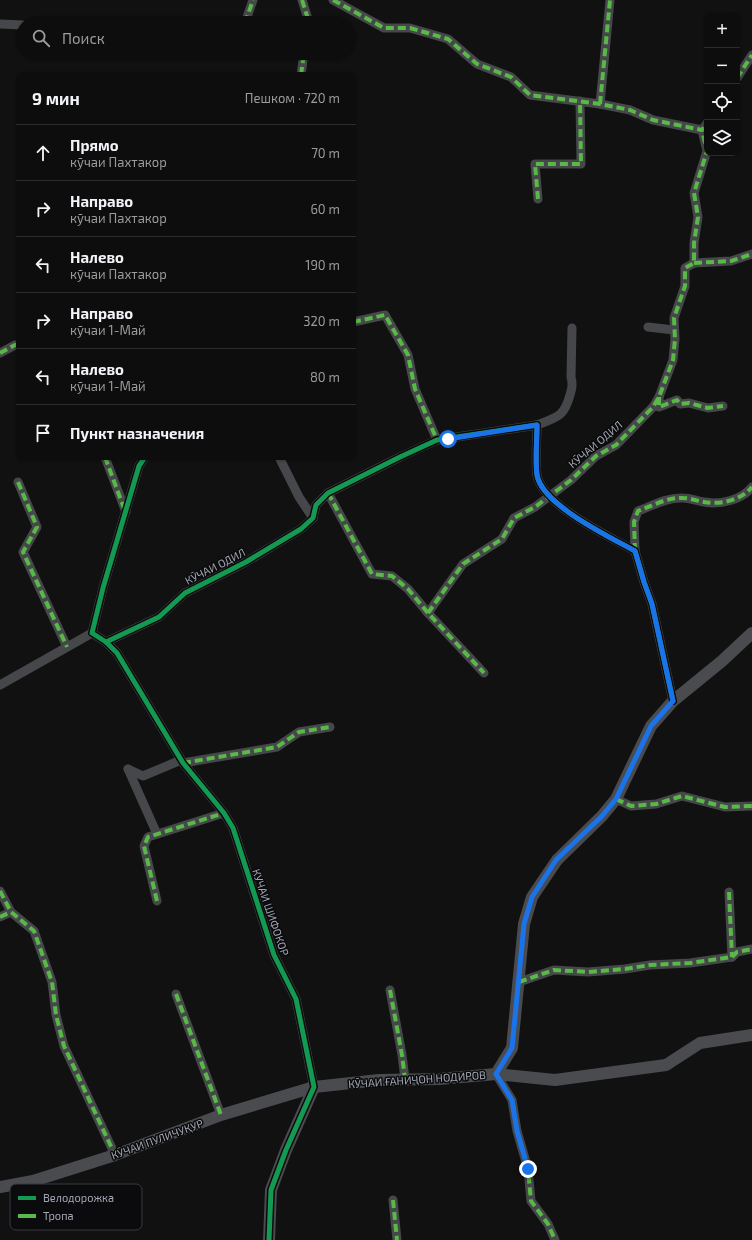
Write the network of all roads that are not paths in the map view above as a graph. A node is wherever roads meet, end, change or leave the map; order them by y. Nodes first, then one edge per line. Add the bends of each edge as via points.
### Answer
1 (253, 0) edge
2 (302, 0) edge
3 (333, 0) edge
4 (610, 0) edge
5 (247, 16) edge
6 (307, 16) edge
7 (0, 24) edge
8 (16, 25) edge
9 (752, 55) edge
10 (303, 60) edge
11 (301, 72) edge
12 (740, 73) edge
13 (580, 101) junction
14 (600, 104) junction
15 (704, 126) edge
16 (705, 156) edge
17 (538, 199) dead end
18 (752, 254) edge
19 (694, 263) junction
20 (356, 321) edge
21 (648, 327) dead end
22 (572, 328) dead end
23 (674, 330) junction
24 (16, 346) edge
25 (0, 353) edge
26 (658, 397) junction
27 (723, 406) dead end
28 (537, 425) junction
29 (437, 440) junction
30 (106, 460) edge
31 (143, 460) edge
32 (280, 460) edge
33 (18, 482) dead end
34 (752, 487) edge
35 (328, 493) junction
36 (549, 496) junction
37 (126, 512) junction
38 (313, 518) junction
39 (635, 551) junction
40 (428, 613) junction
41 (92, 633) junction
42 (752, 633) edge
43 (106, 642) junction
44 (67, 647) junction
45 (484, 673) dead end
46 (0, 685) edge
47 (673, 701) junction
48 (330, 726) dead end
49 (182, 762) junction
50 (616, 799) junction
51 (752, 806) edge
52 (224, 812) junction
53 (157, 834) junction
54 (0, 891) edge
55 (729, 892) dead end
56 (157, 901) dead end
57 (11, 912) junction
58 (0, 917) edge
59 (752, 950) edge
60 (732, 957) junction
61 (519, 982) junction
62 (390, 990) dead end
63 (176, 994) dead end
64 (752, 1035) edge
65 (496, 1074) junction
66 (405, 1079) junction
67 (314, 1087) junction
68 (220, 1116) junction
69 (115, 1155) junction
70 (14, 1184) edge
71 (10, 1185) edge
72 (0, 1187) edge
73 (393, 1200) dead end
74 (269, 1240) edge
75 (397, 1240) edge
76 (555, 1240) edge

1 - 5 street
2 - 6 street
3 - 13 street via 384,28 410,28 448,38 477,64 511,77 530,94
4 - 14 street
7 - 8 street
9 - 12 street
10 - 11 street
13 - 14 street
13 - 17 street via 581,164 535,164
14 - 15 street via 630,110 653,120
16 - 19 street via 694,193 698,217
18 - 19 street via 731,261
19 - 23 street, КӮЧАИ ОДИЛ via 685,268 685,286 674,318
20 - 29 street via 385,315 408,354 415,389
21 - 23 street
22 - 28 street, КӮЧАИ ОДИЛ via 573,384 566,408 559,416
23 - 26 street, КӮЧАИ ОДИЛ via 673,360
24 - 25 street
26 - 27 street via 659,407 678,400 680,404 689,403 708,408
26 - 36 street, КӮЧАИ ОДИЛ via 653,407 616,445 596,456 571,480
28 - 29 street, КӮЧАИ ОДИЛ
28 - 36 street via 537,475
29 - 35 street, КӮЧАИ ОДИЛ
30 - 37 street
31 - 37 street
32 - 38 street
33 - 44 street via 37,527 23,552
34 - 39 street via 747,493 733,500 706,503 683,498 669,499 638,511 634,522
35 - 38 street, КӮЧАИ ОДИЛ via 316,505
35 - 40 street via 372,574 392,576 408,589
36 - 39 street via 581,521
36 - 40 street, КӮЧАИ ОДИЛ via 514,518 502,539 463,564
37 - 41 street
38 - 43 street, КӮЧАИ ОДИЛ via 301,529 246,562 185,593 159,617
39 - 47 street via 652,604
40 - 45 street
41 - 43 street
41 - 44 street
42 - 47 street
43 - 49 street, КУЧАИ ШИФОКОР via 117,653
44 - 46 street
47 - 50 street via 651,726
48 - 49 street via 299,732 277,747
49 - 52 street, КУЧАИ ШИФОКОР
49 - 53 street via 143,776 128,769
50 - 51 street via 631,806 656,804 682,796 725,807
50 - 61 street via 556,860 532,897 524,924
52 - 53 street
52 - 67 street, КУЧАИ ШИФОКОР via 233,828 274,955 296,999
53 - 56 street via 148,837 144,846
54 - 57 street
55 - 60 street
57 - 58 street
57 - 69 street via 34,931 52,982 56,1015 64,1046
59 - 60 street via 737,952
60 - 61 street via 588,972 554,970
61 - 65 street via 512,1048
62 - 66 street
63 - 68 street
64 - 65 street, КӮЧАИ ҒАНИҶОН НОДИРОВ via 700,1043 666,1065 555,1080
65 - 66 street, КӮЧАИ ҒАНИҶОН НОДИРОВ
65 - 76 street via 512,1100 517,1131 528,1169 531,1201 548,1224
66 - 67 street, КӮЧАИ ҒАНИҶОН НОДИРОВ
67 - 68 street, КӮЧАИ ПУЛИЧУҚУР
67 - 74 street via 271,1190
68 - 69 street, КӮЧАИ ПУЛИЧУҚУР
69 - 70 street, КӮЧАИ ПУЛИЧУҚУР
71 - 72 street, КӮЧАИ ПУЛИЧУҚУР
73 - 75 street

